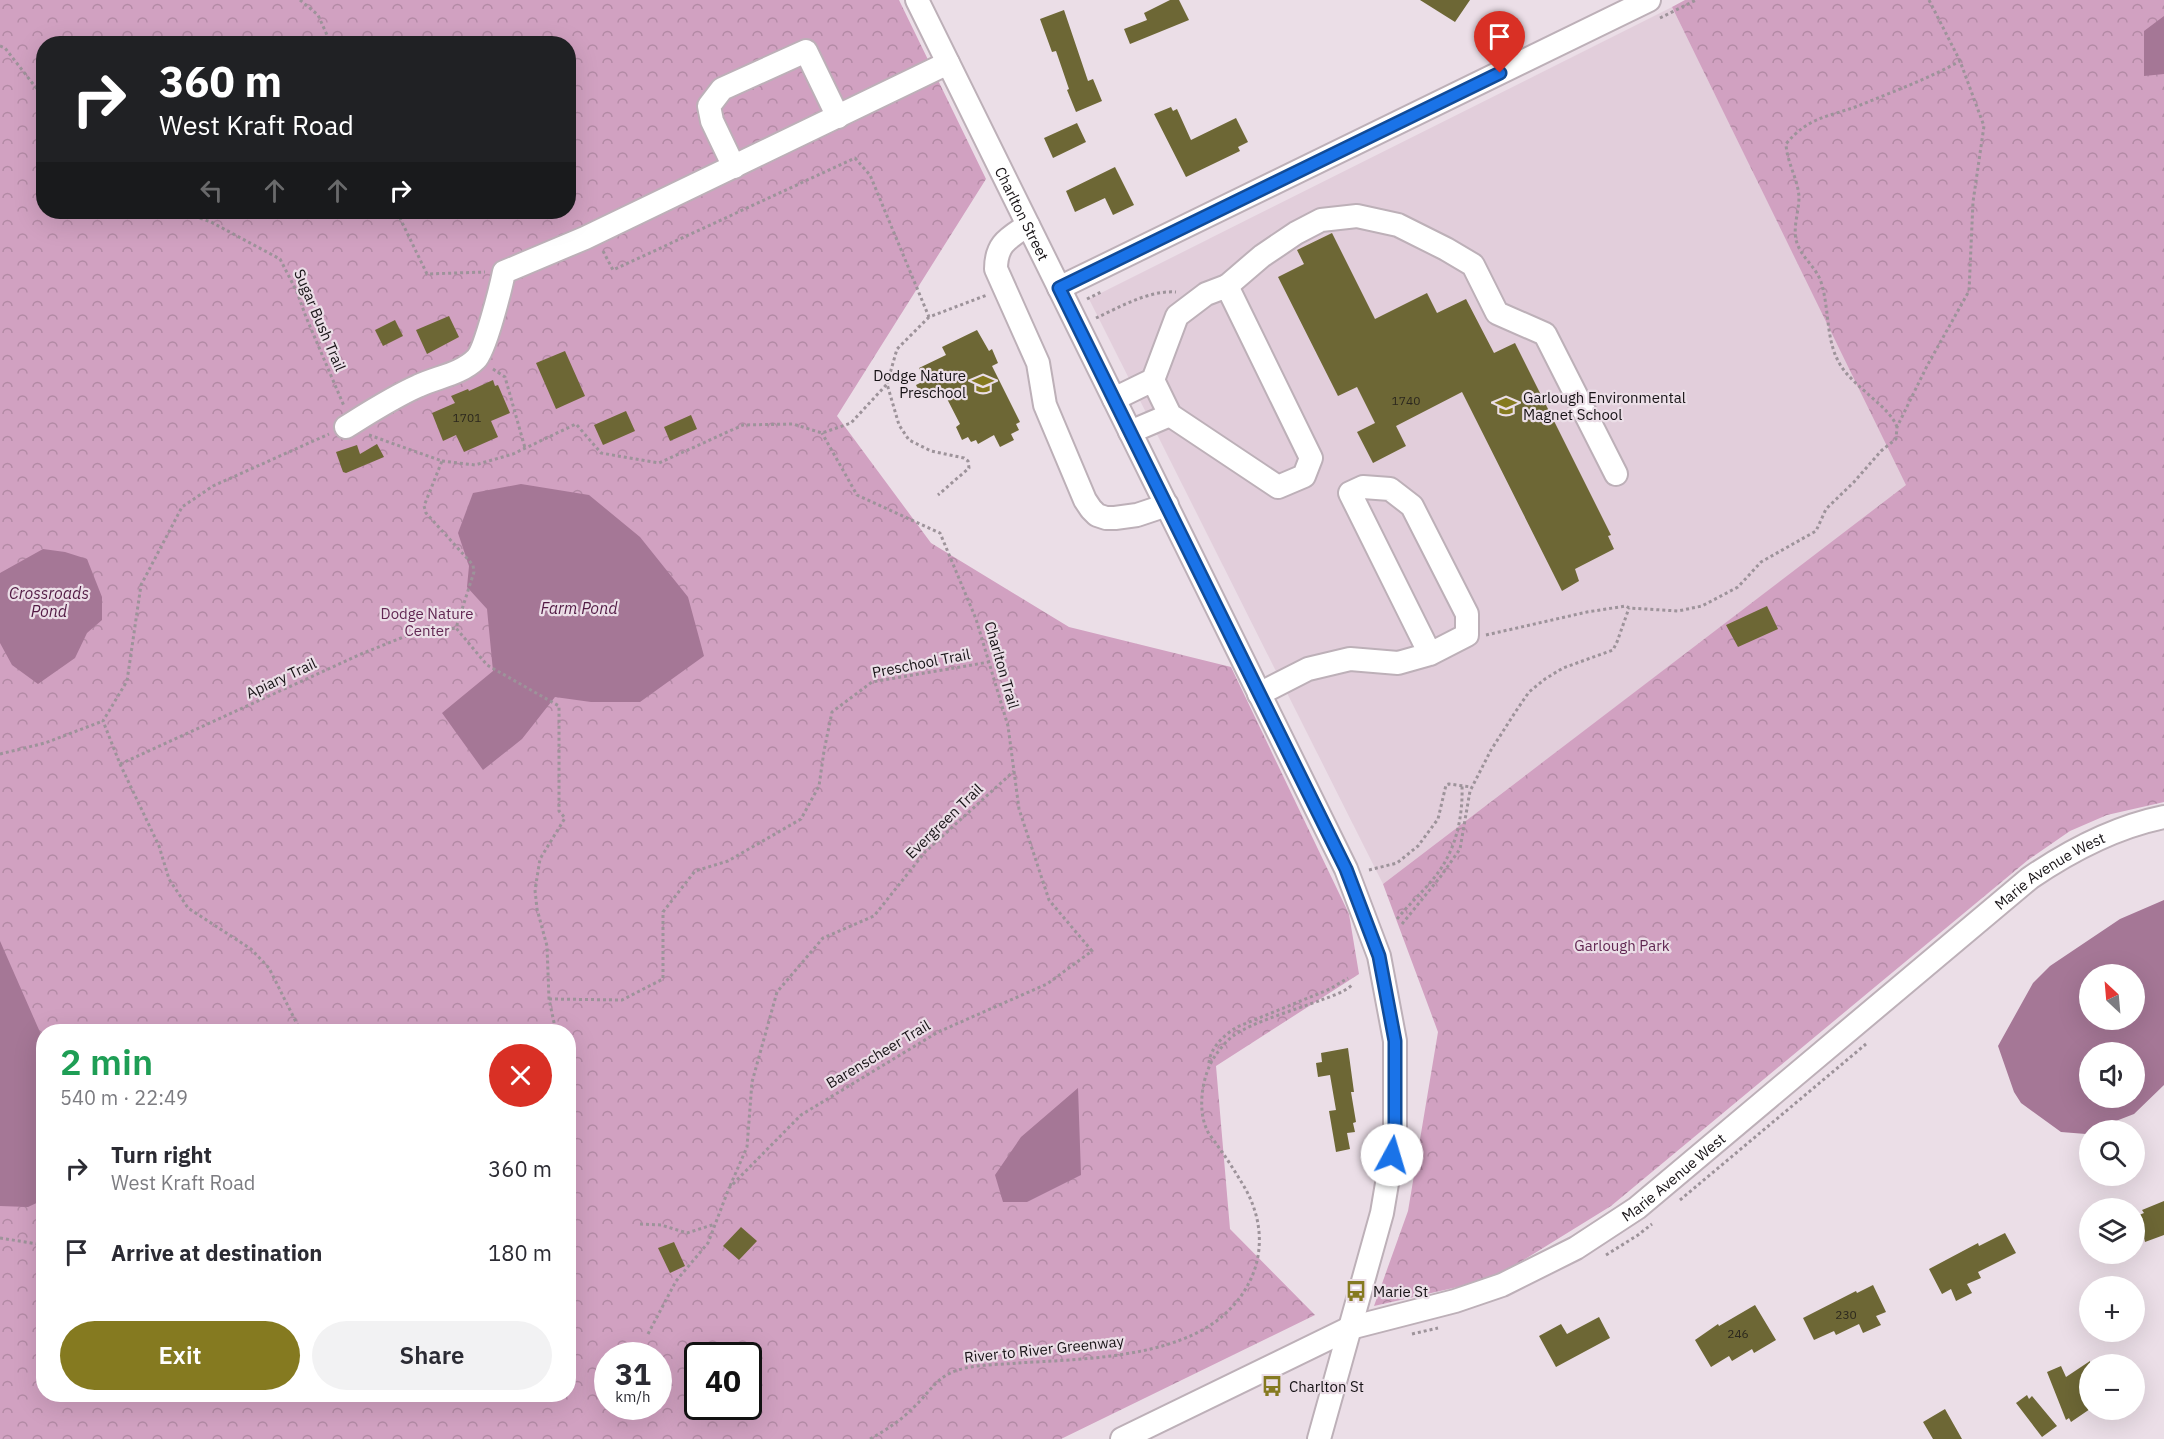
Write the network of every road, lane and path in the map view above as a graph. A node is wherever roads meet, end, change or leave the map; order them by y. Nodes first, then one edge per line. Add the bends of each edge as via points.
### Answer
1 (300, 0) edge
2 (917, 0) edge
3 (1649, 0) edge
4 (1929, 0) edge
5 (327, 36) edge
6 (0, 46) edge
7 (1960, 61) junction
8 (948, 63) junction
9 (36, 88) edge
10 (838, 117) junction
11 (734, 167) junction
12 (203, 219) edge
13 (400, 219) edge
14 (1028, 225) junction
15 (595, 233) junction
16 (504, 272) junction
17 (1059, 288) junction
18 (1004, 289) junction
19 (1216, 290) junction
20 (929, 317) junction
21 (1096, 318) dead end
22 (505, 377) dead end
23 (1153, 380) junction
24 (887, 384) junction
25 (1114, 399) junction
26 (1170, 415) junction
27 (349, 425) junction
28 (1897, 426) junction
29 (1130, 432) junction
30 (822, 433) junction
31 (525, 448) junction
32 (442, 461) junction
33 (1616, 474) dead end
34 (939, 495) dead end
35 (1167, 506) junction
36 (1629, 608) junction
37 (456, 628) junction
38 (1467, 635) junction
39 (1430, 654) junction
40 (989, 662) junction
41 (1259, 694) junction
42 (103, 721) junction
43 (0, 754) edge
44 (120, 764) junction
45 (1014, 771) junction
46 (1462, 786) junction
47 (1471, 787) junction
48 (2164, 817) edge
49 (1368, 870) dead end
50 (1397, 919) dead end
51 (1402, 924) dead end
52 (1092, 951) joint
53 (1348, 978) dead end
54 (1353, 984) dead end
55 (549, 999) junction
56 (297, 1024) edge
57 (554, 1024) edge
58 (1209, 1068) junction
59 (729, 1188) junction
60 (640, 1224) dead end
61 (715, 1224) junction
62 (0, 1238) edge
63 (36, 1244) edge
64 (1350, 1328) junction
65 (648, 1334) dead end
66 (870, 1439) edge
67 (1122, 1439) edge
68 (1319, 1439) edge

1 - 5 path via 318,15
2 - 8 street, Charlton Street
3 - 17 street
4 - 7 path
6 - 9 path
7 - 28 path via 1984,126 1973,202 1969,291
7 - 28 path via 1883,96 1832,112 1808,124 1786,144 1799,198 1796,241 1820,280 1830,342 1855,384 1889,413
8 - 10 street
8 - 14 street, Charlton Street
10 - 11 street
10 - 11 street via 806,51 722,89 710,106 712,121
11 - 15 street
12 - 27 path, Sugar Bush Trail via 280,259 297,292
13 - 16 path via 427,273
14 - 17 street, Charlton Street
14 - 18 street via 1006,240 999,250 996,269
15 - 16 street
15 - 20 path via 613,270 855,158 870,175
16 - 27 street via 477,358 452,374 391,398
17 - 25 street, Charlton Street
18 - 20 path
18 - 35 street via 1038,363 1045,405 1091,509 1097,515 1115,518
19 - 21 path via 1170,291
19 - 23 street via 1177,316
19 - 26 street via 1311,458 1304,476 1278,487
19 - 33 street via 1287,239 1321,220 1357,216 1398,225 1473,265 1497,313 1545,334
20 - 24 path via 897,348
22 - 31 path
23 - 25 street
23 - 26 street
24 - 30 path via 851,423
24 - 34 path via 898,425 909,440 968,461 969,468
25 - 29 street, Charlton Street
26 - 29 street
27 - 32 path
27 - 42 path via 213,486 182,507 141,585 127,681
28 - 36 path via 1896,439 1826,509 1816,531 1761,562 1738,587 1702,606 1677,611
29 - 35 street, Charlton Street
30 - 31 path via 794,424 743,425 659,463 601,453 576,424
30 - 40 path, Charlton Trail via 857,495 940,533 976,619
31 - 32 path via 475,465
32 - 37 path via 424,506 426,513 473,565 474,572
35 - 41 street, Charlton Street
36 - 38 path
36 - 47 path via 1612,650 1563,668 1529,692
37 - 44 path, Apiary Trail via 416,632 361,654
37 - 55 path via 487,665 559,706 559,811 565,818 540,859 535,890 547,946
38 - 39 street
38 - 39 street via 1467,614 1412,506 1390,489 1363,487 1350,493
39 - 41 street via 1398,663 1350,659 1308,669
40 - 45 path, Charlton Trail via 1008,726
40 - 55 path, Preschool Trail via 873,682 832,712 819,786 801,819 728,861 695,871 663,912 663,979 622,1000
41 - 64 street, Charlton Street via 1346,869 1379,956 1395,1041 1395,1136 1382,1214
42 - 43 path via 45,743
42 - 44 path
44 - 56 path via 159,846 169,879 188,908 251,949 269,968
45 - 52 path, Charlton Trail via 1019,809 1049,900
45 - 59 path, Evergreen Trail via 925,852 874,916 824,938 777,992 752,1082 747,1147
46 - 47 path
46 - 49 path via 1446,785 1433,828 1406,858
46 - 50 path via 1459,823 1448,857
47 - 51 path via 1460,849
48 - 64 street, Marie Avenue West via 2140,822 2085,844 2030,878 1721,1139 1603,1231 1502,1285
52 - 59 path, Barenscheer Trail via 1047,984 938,1032 801,1115
53 - 58 path via 1228,1032 1210,1054
54 - 58 path, River to River Greenway via 1234,1035
55 - 57 path
58 - 66 path, River to River Greenway via 1202,1109 1207,1131 1244,1185 1261,1232 1252,1276 1243,1294 1224,1315 1179,1342 1095,1358 957,1370 929,1388 899,1422
59 - 61 path, Barenscheer Trail
60 - 61 path via 662,1225 687,1233
61 - 65 path, Barenscheer Trail via 708,1243 676,1281
62 - 63 path
64 - 67 street, Marie Avenue West
64 - 68 street, Charlton Street

